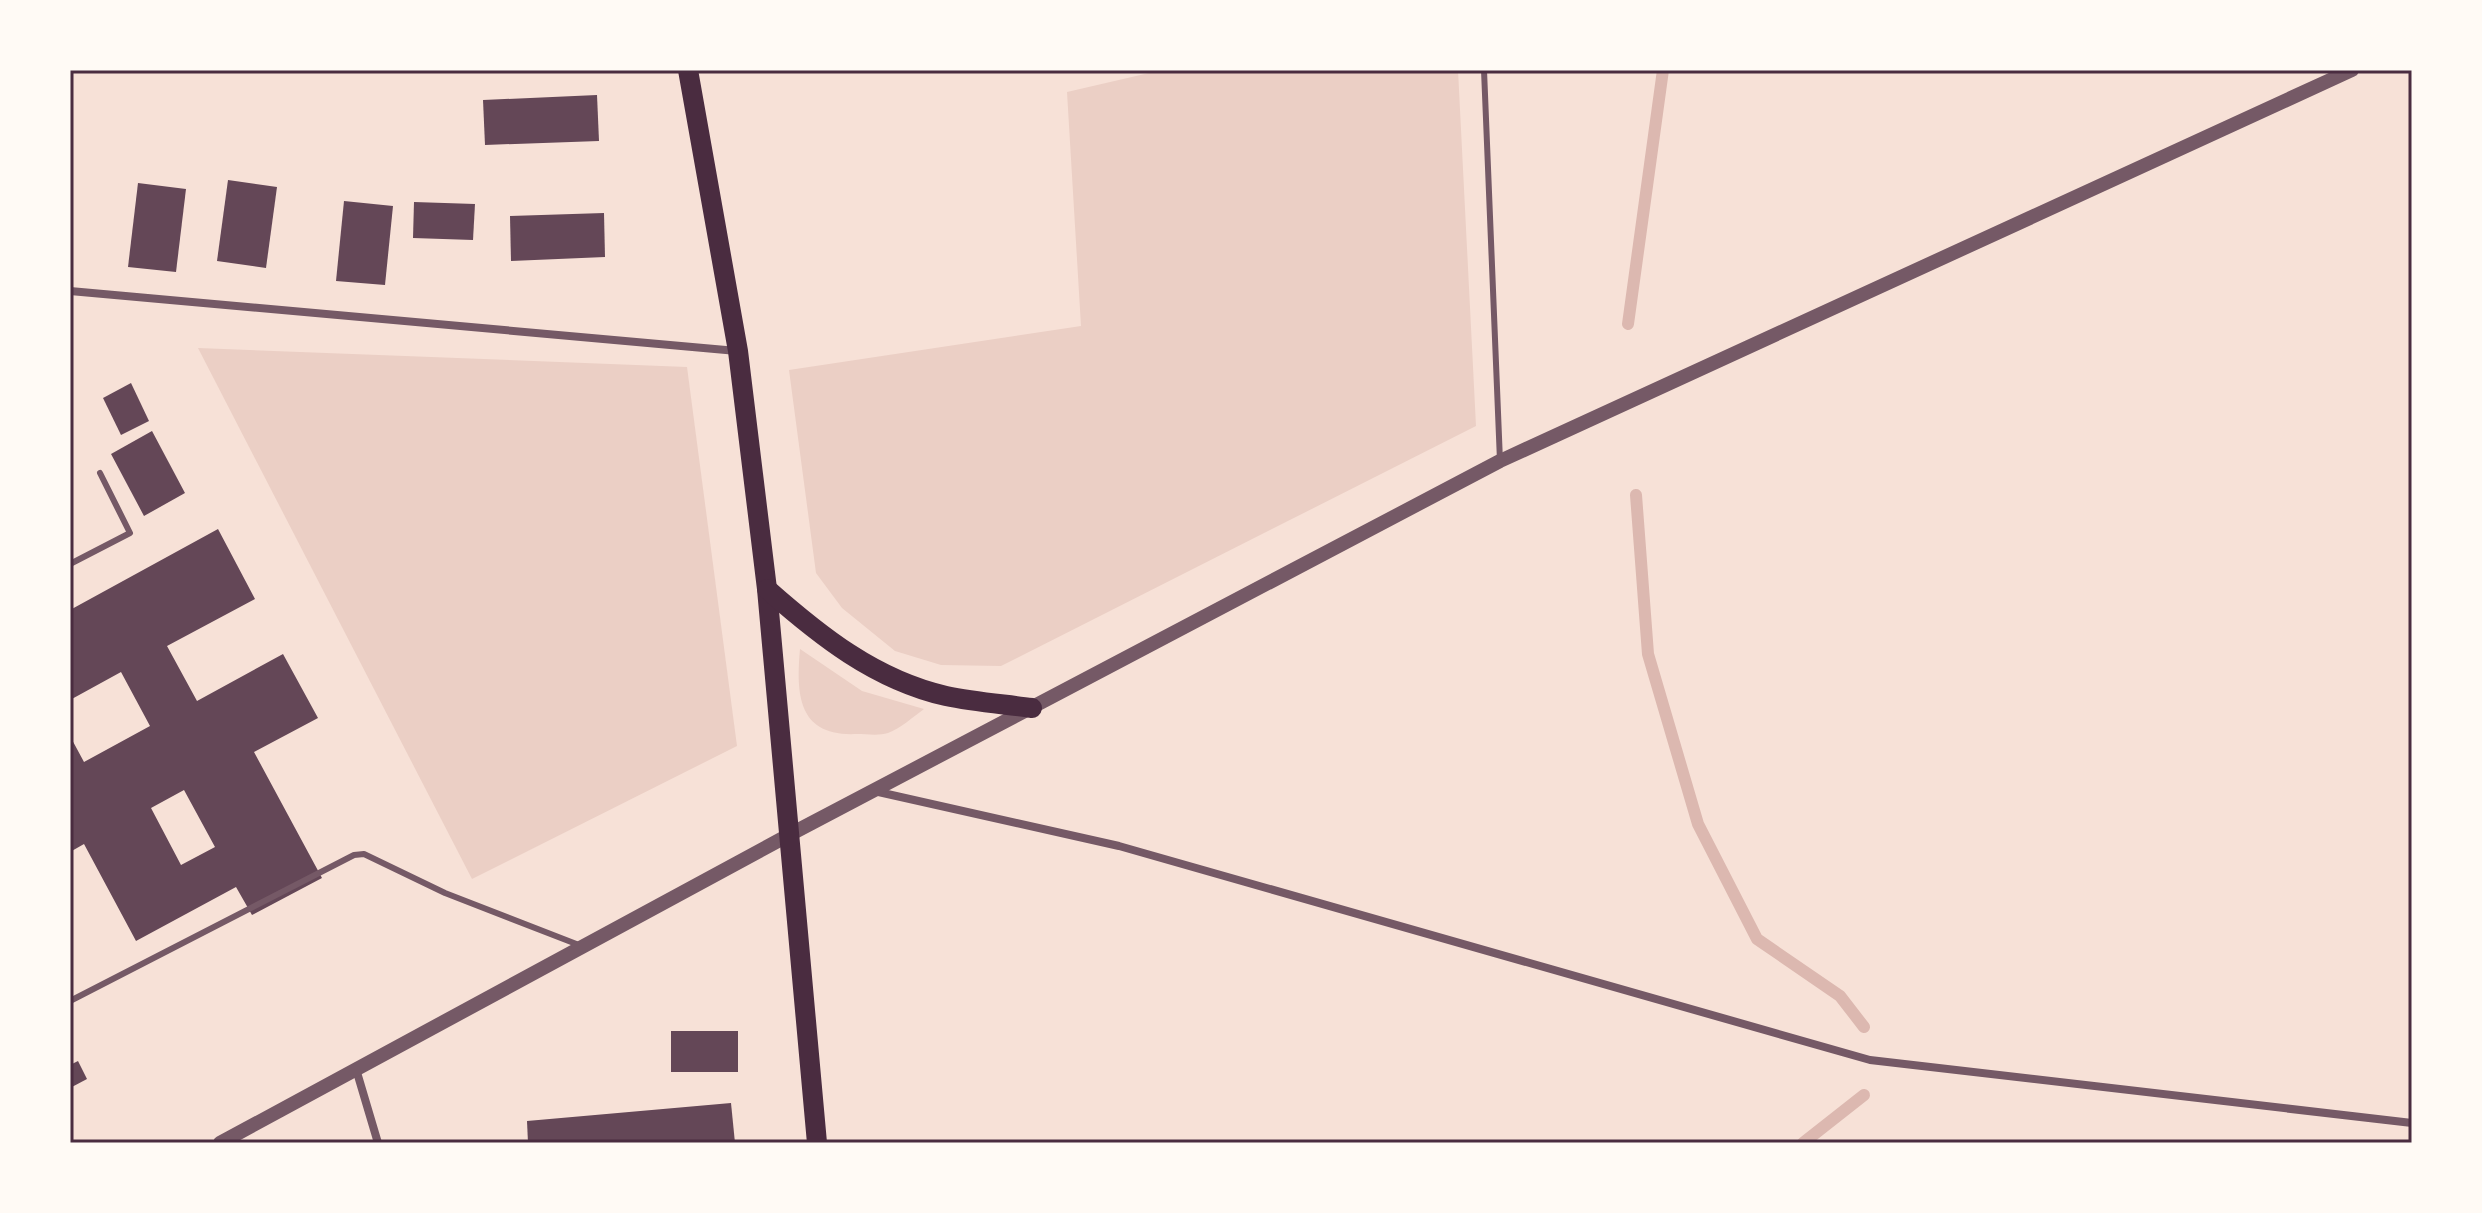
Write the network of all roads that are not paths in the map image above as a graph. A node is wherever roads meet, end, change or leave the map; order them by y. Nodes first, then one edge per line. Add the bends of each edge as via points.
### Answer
1 (688, 70) edge
2 (1484, 70) edge
3 (2352, 70) edge
4 (70, 291) edge
5 (738, 351) junction
6 (1500, 461) junction
7 (100, 473) dead end
8 (70, 564) edge
9 (767, 589) junction
10 (1032, 708) junction
11 (874, 791) junction
12 (787, 836) junction
13 (582, 947) junction
14 (70, 1001) edge
15 (356, 1069) junction
16 (2412, 1123) edge
17 (220, 1143) edge
18 (378, 1143) edge
19 (817, 1143) edge

1 - 5 main road
2 - 6 lane
3 - 6 street
4 - 5 street
5 - 9 main road
6 - 10 street
7 - 8 lane via 130,533
9 - 10 main road via 817,633 875,670 944,695
9 - 12 main road
10 - 11 street
11 - 12 street
11 - 16 street via 1119,846 1870,1060
12 - 13 street
12 - 19 main road
13 - 14 lane via 445,893 364,854 354,855
13 - 15 street
15 - 17 street
15 - 18 street

